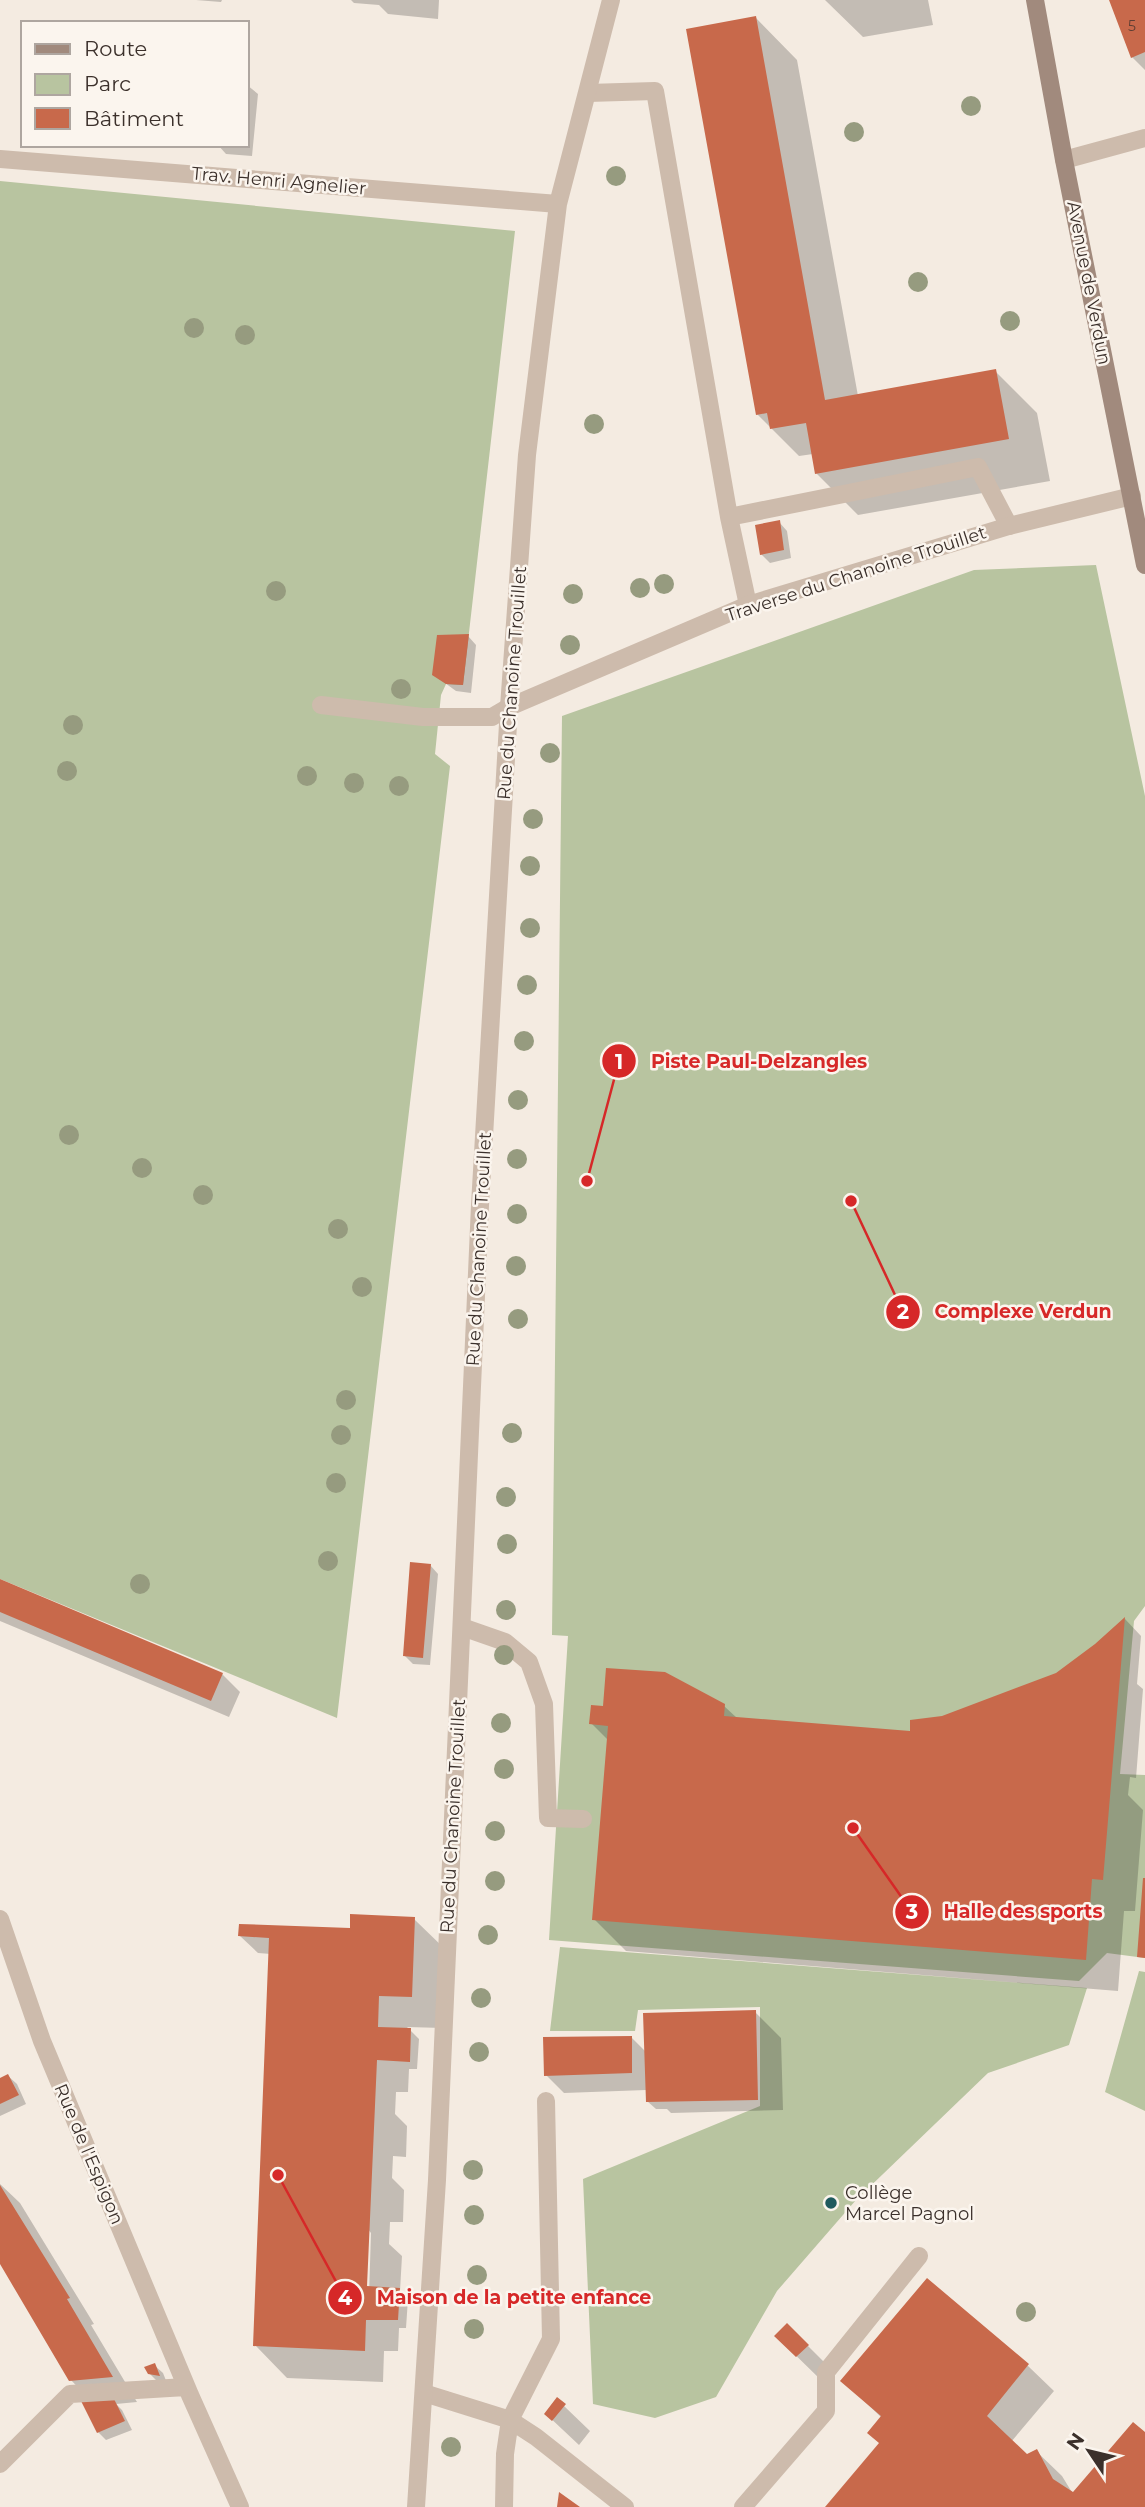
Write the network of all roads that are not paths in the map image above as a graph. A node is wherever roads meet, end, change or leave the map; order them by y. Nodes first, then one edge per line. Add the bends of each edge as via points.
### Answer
1 (614, 0) edge
2 (1035, 0) edge
3 (588, 93) junction
4 (1145, 138) edge
5 (0, 159) edge
6 (1064, 160) junction
7 (558, 204) junction
8 (1132, 496) junction
9 (729, 517) junction
10 (1009, 526) junction
11 (1145, 565) edge
12 (748, 605) junction
13 (321, 705) dead end
14 (509, 707) junction
15 (462, 1627) junction
16 (583, 1819) dead end
17 (0, 1919) edge
18 (546, 2101) dead end
19 (919, 2256) dead end
20 (188, 2391) junction
21 (424, 2393) junction
22 (510, 2420) junction
23 (0, 2464) edge
24 (619, 2505) edge
25 (240, 2507) edge
26 (416, 2507) edge
27 (504, 2507) edge
28 (743, 2507) edge

1 - 3 street, Rue du Chanoine Trouillet
2 - 6 main road, Avenue de Verdun
3 - 7 street, Rue du Chanoine Trouillet
3 - 9 street via 655,91
4 - 6 street
5 - 7 street, Trav. Henri Agnelier
6 - 8 main road, Avenue de Verdun
7 - 14 street, Rue du Chanoine Trouillet via 527,456
8 - 10 street, Traverse du Chanoine Trouillet
8 - 11 main road, Avenue de Verdun
9 - 10 street via 978,467
9 - 12 street
10 - 12 street, Traverse du Chanoine Trouillet
12 - 14 street, Traverse du Chanoine Trouillet
13 - 14 street, Traverse du Chanoine Trouillet via 423,718 492,717
14 - 15 street, Rue du Chanoine Trouillet via 480,1205
15 - 16 street via 505,1642 529,1662 544,1704 548,1818
15 - 21 street, Rue du Chanoine Trouillet
17 - 20 street, Rue de l'Espigon via 42,2041
18 - 22 street via 551,2339
19 - 28 street via 826,2372 826,2411
20 - 23 street via 70,2394
20 - 25 street, Rue de l'Espigon
21 - 22 street
21 - 26 street, Rue du Chanoine Trouillet
22 - 24 street
22 - 27 street

